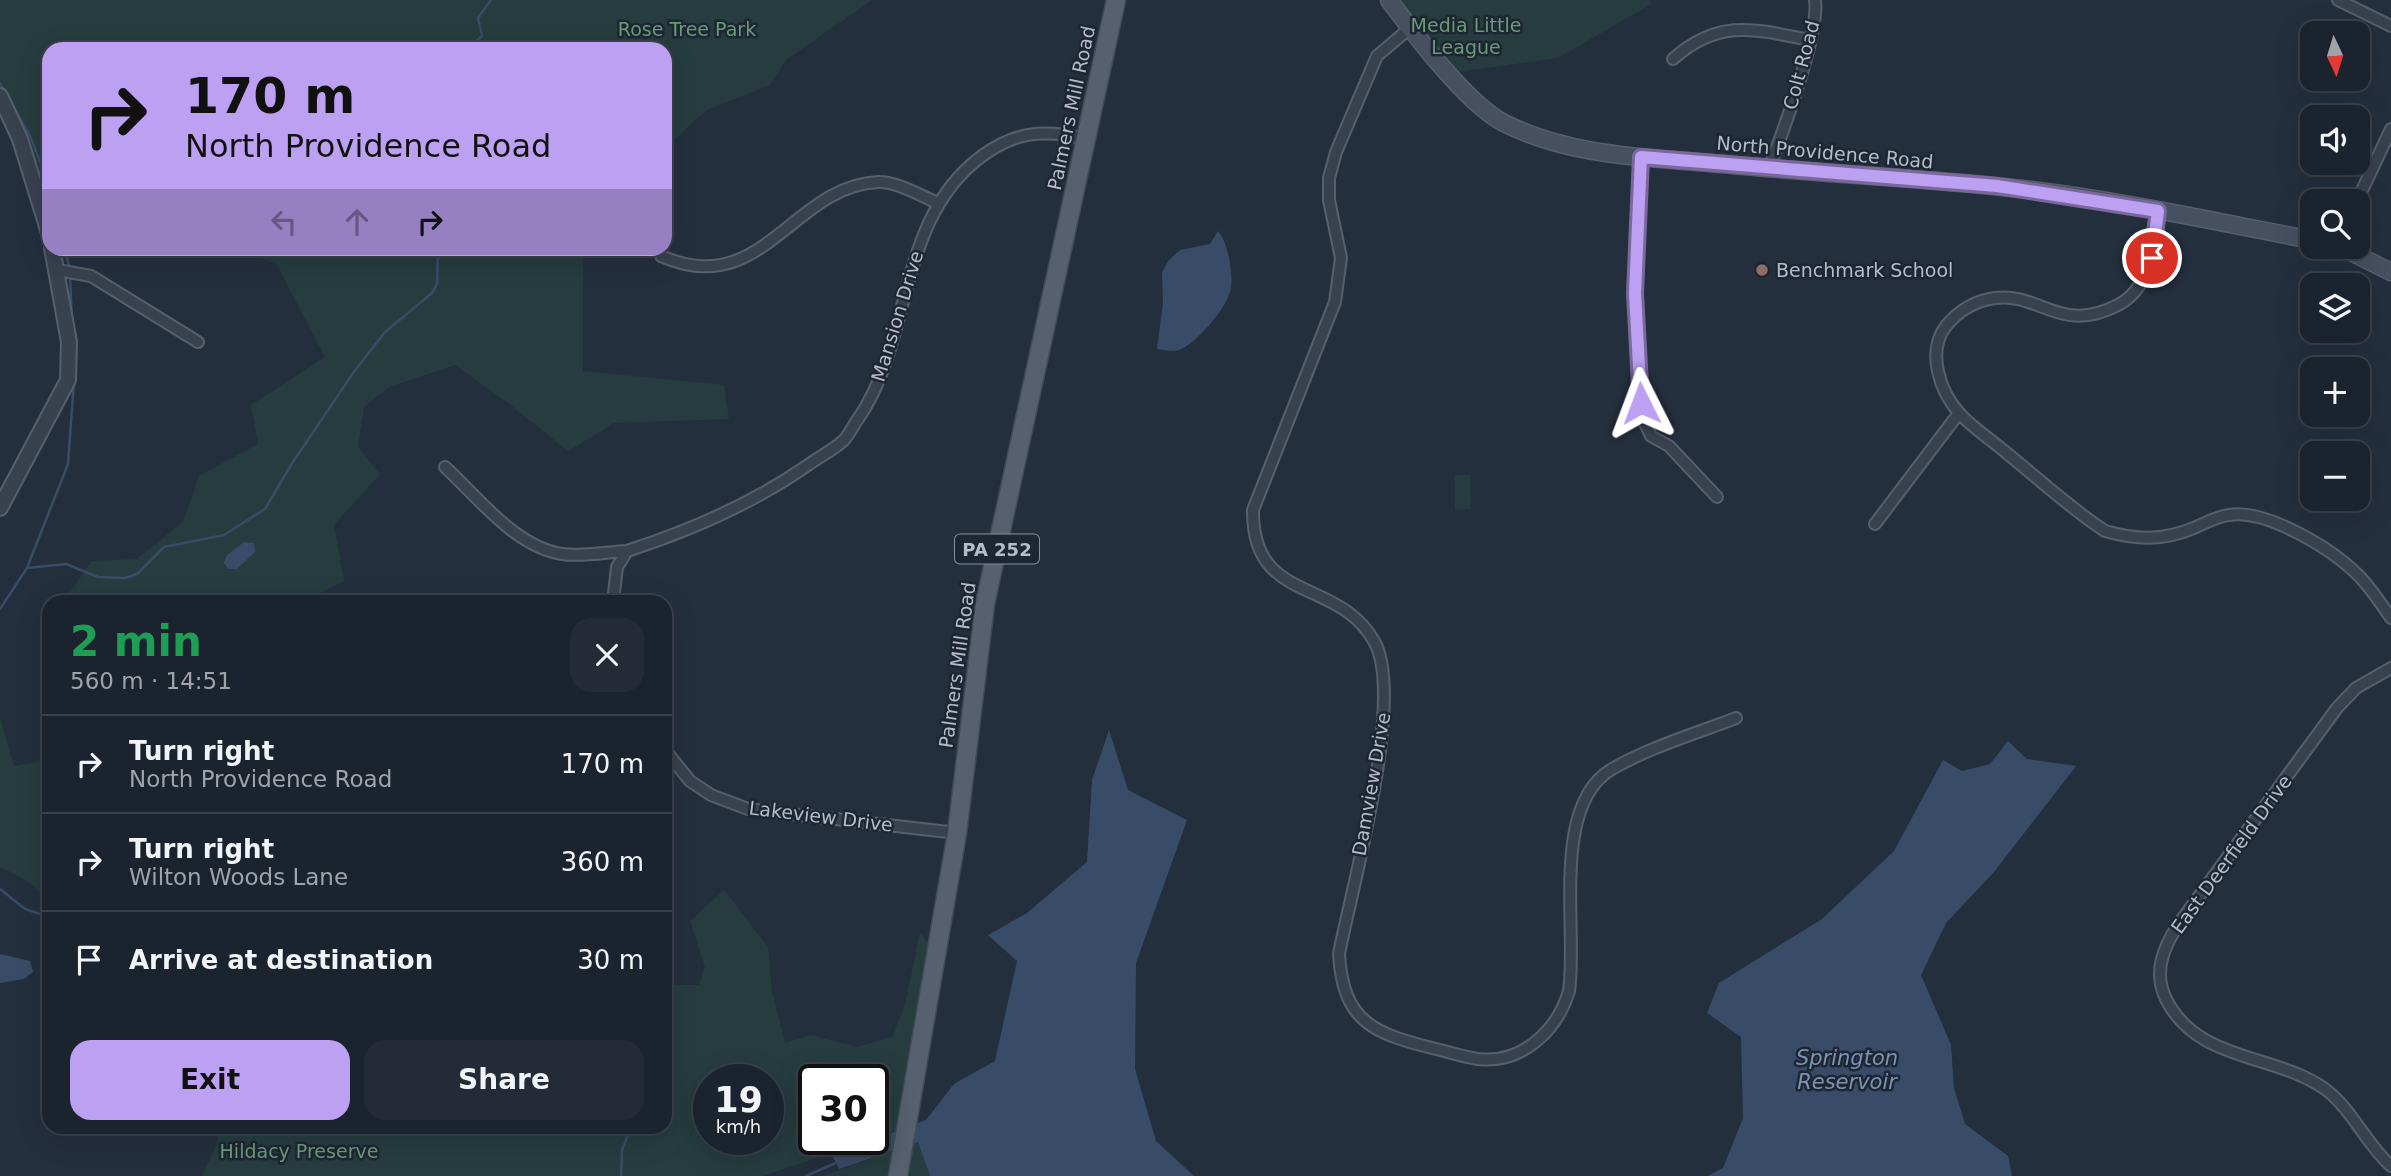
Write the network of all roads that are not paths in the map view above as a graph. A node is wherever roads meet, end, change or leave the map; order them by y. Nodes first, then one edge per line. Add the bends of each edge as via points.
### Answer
1 (1116, 0) edge
2 (1390, 0) edge
3 (1815, 0) edge
4 (2338, 0) edge
5 (2391, 26) edge
6 (1410, 28) junction
7 (1809, 40) junction
8 (1674, 59) dead end
9 (0, 96) edge
10 (2391, 129) edge
11 (1086, 138) junction
12 (1641, 157) junction
13 (1769, 169) junction
14 (2363, 189) edge
15 (939, 203) junction
16 (42, 210) edge
17 (2158, 211) junction
18 (2300, 238) edge
19 (54, 256) edge
20 (661, 256) dead end
21 (2365, 259) edge
22 (57, 270) junction
23 (2391, 272) edge
24 (198, 342) dead end
25 (1959, 414) junction
26 (445, 467) dead end
27 (1717, 498) dead end
28 (0, 508) edge
29 (1875, 524) dead end
30 (627, 551) junction
31 (614, 595) edge
32 (2391, 618) edge
33 (2391, 668) edge
34 (1736, 718) dead end
35 (672, 759) edge
36 (957, 832) junction
37 (2391, 1166) edge
38 (899, 1173) edge

1 - 11 main road, Palmers Mill Road / PA 252
2 - 6 main road, North Providence Road
3 - 7 street, Colt Road
4 - 5 street
6 - 12 main road, North Providence Road via 1480,106 1501,121 1560,145
6 - 34 street, Damview Drive via 1377,56 1336,152 1329,177 1341,258 1335,302 1253,510 1252,535 1261,557 1277,575 1344,608 1374,641 1384,680 1384,729 1339,954 1341,985 1349,1002 1376,1030 1395,1039 1479,1059 1509,1057 1544,1036 1569,991 1572,857 1577,818 1590,790 1610,770
7 - 8 street via 1740,28 1716,32 1689,45
7 - 13 street, Colt Road
9 - 16 street via 20,139
10 - 14 street
11 - 15 street, Mansion Drive via 1043,131 1000,142 967,167
11 - 36 main road, Palmers Mill Road / PA 252 via 985,604
12 - 13 main road, North Providence Road
12 - 27 street via 1635,293 1643,419 1651,436 1668,446
13 - 17 main road, North Providence Road via 1997,186
15 - 20 street via 880,181 818,202 744,260 703,266
15 - 30 street, Mansion Drive via 920,238 887,360 869,403 843,440 756,499
17 - 18 main road, North Providence Road
17 - 25 street via 2152,258 2139,285 2121,303 2096,314 2074,316 1997,297 1957,312 1943,330 1935,355 1940,382
19 - 22 street
21 - 23 main road
22 - 24 street via 91,276
22 - 28 street via 69,342 68,380
25 - 29 street
25 - 32 street via 2105,531 2157,540 2226,515 2268,518 2357,574
26 - 30 street via 517,534 540,547 563,554
30 - 31 street via 617,567
33 - 37 street, East Deerfield Drive via 2356,688 2337,708 2178,925 2165,945 2161,989 2172,1011 2212,1045 2301,1076 2326,1090
35 - 36 street, Lakeview Drive via 690,781 748,808
36 - 38 main road, Palmers Mill Road / PA 252

